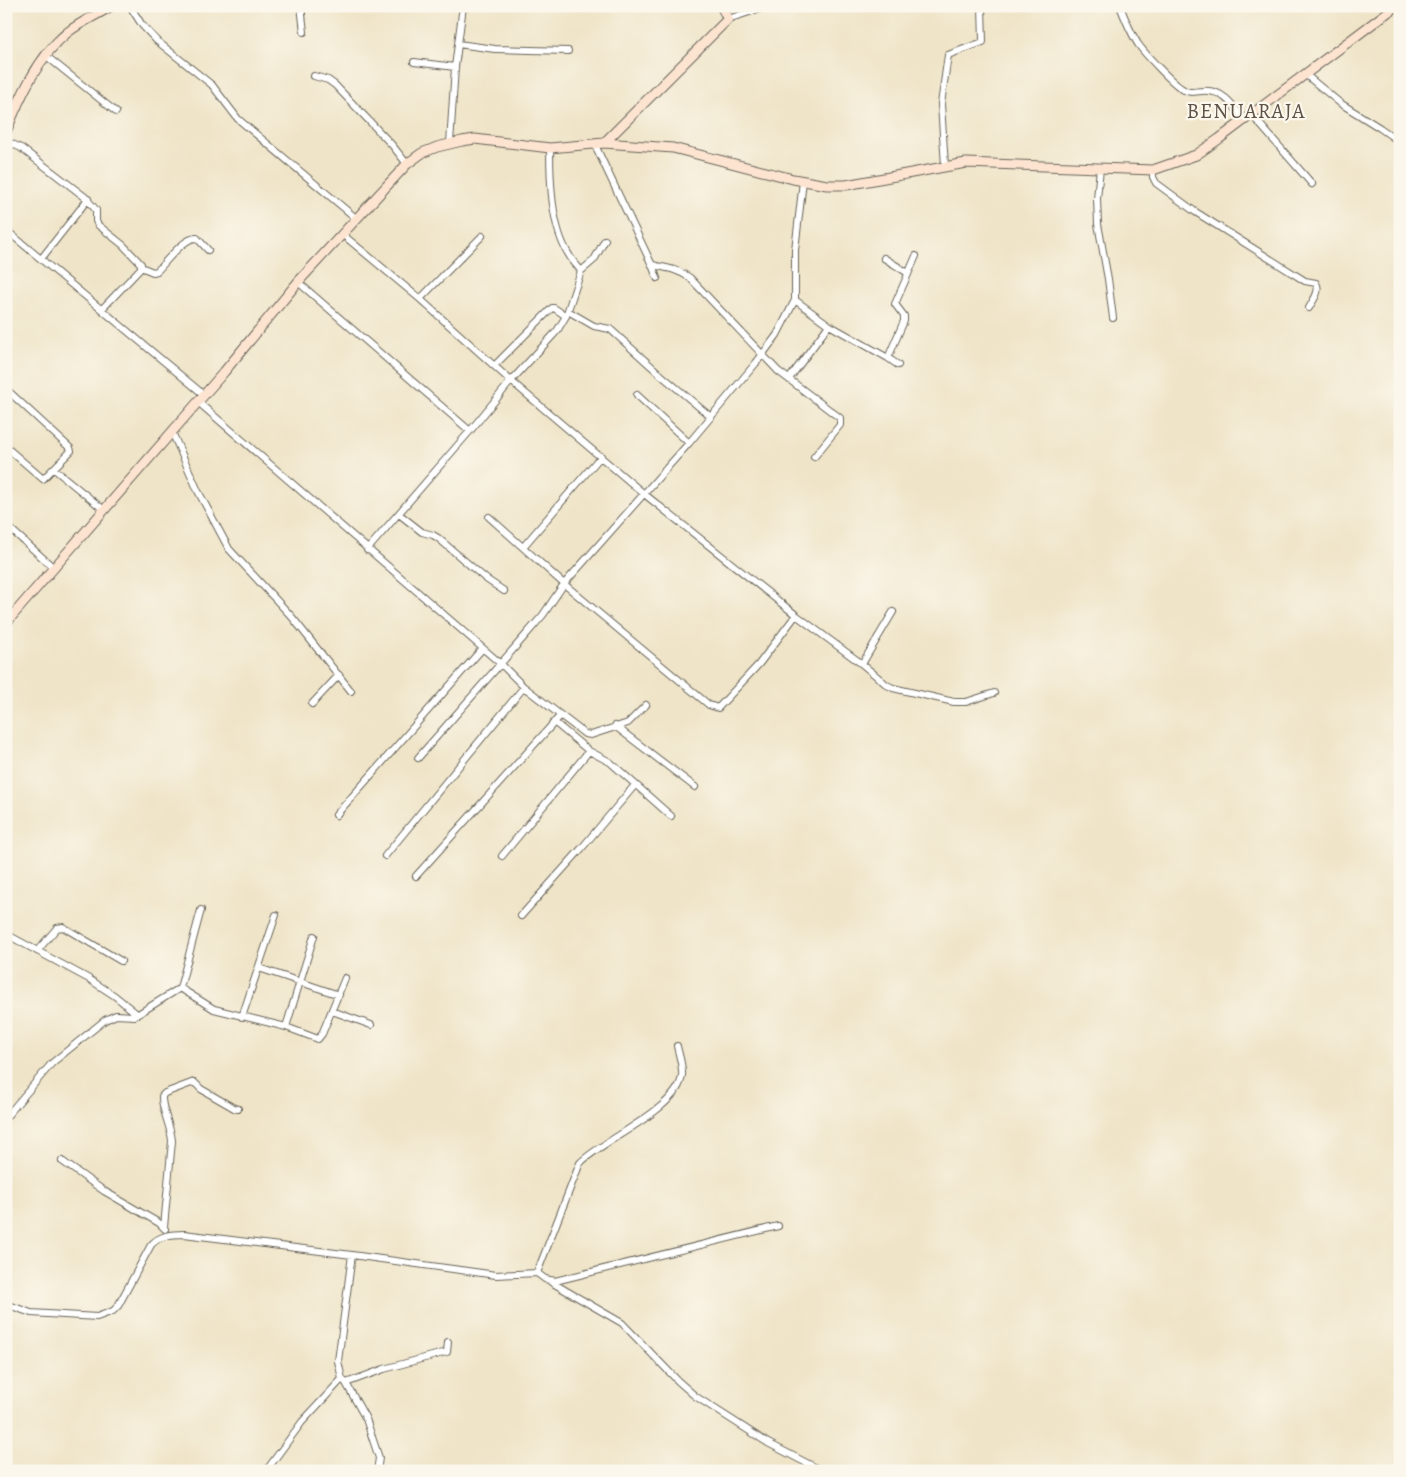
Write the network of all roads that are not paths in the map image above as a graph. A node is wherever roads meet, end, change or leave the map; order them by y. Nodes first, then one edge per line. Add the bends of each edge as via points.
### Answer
1 (111, 6) edge
2 (130, 6) edge
3 (301, 6) edge
4 (463, 6) edge
5 (721, 6) edge
6 (768, 6) edge
7 (982, 6) edge
8 (1120, 6) edge
9 (1396, 6) edge
10 (728, 19) junction
11 (304, 32) dead end
12 (458, 44) junction
13 (568, 51) dead end
14 (45, 55) junction
15 (414, 62) dead end
16 (455, 67) junction
17 (1306, 75) junction
18 (314, 76) dead end
19 (11, 109) edge
20 (116, 112) dead end
21 (1247, 117) junction
22 (6, 132) edge
23 (6, 141) edge
24 (1400, 142) edge
25 (450, 143) junction
26 (599, 144) junction
27 (550, 148) junction
28 (407, 164) junction
29 (945, 166) junction
30 (1100, 168) junction
31 (1153, 170) junction
32 (803, 181) junction
33 (1312, 184) dead end
34 (88, 200) junction
35 (357, 219) junction
36 (6, 230) edge
37 (342, 234) junction
38 (482, 236) dead end
39 (604, 240) dead end
40 (208, 250) dead end
41 (916, 256) dead end
42 (884, 258) dead end
43 (41, 259) junction
44 (652, 265) junction
45 (141, 267) junction
46 (581, 270) junction
47 (908, 273) junction
48 (658, 278) dead end
49 (298, 282) junction
50 (420, 299) junction
51 (795, 300) junction
52 (1309, 308) dead end
53 (102, 309) junction
54 (567, 313) junction
55 (1112, 318) dead end
56 (829, 324) junction
57 (761, 356) junction
58 (888, 358) junction
59 (898, 365) dead end
60 (494, 366) junction
61 (789, 379) junction
62 (511, 381) junction
63 (6, 389) edge
64 (638, 395) dead end
65 (201, 398) junction
66 (711, 417) junction
67 (470, 431) junction
68 (172, 432) junction
69 (689, 443) junction
70 (6, 447) edge
71 (600, 457) junction
72 (814, 457) dead end
73 (54, 469) junction
74 (643, 493) junction
75 (104, 510) junction
76 (399, 514) junction
77 (489, 517) dead end
78 (6, 525) edge
79 (523, 547) junction
80 (367, 550) junction
81 (54, 568) junction
82 (564, 584) junction
83 (504, 591) dead end
84 (893, 612) dead end
85 (796, 615) junction
86 (6, 623) edge
87 (482, 649) junction
88 (500, 664) junction
89 (862, 664) junction
90 (339, 675) junction
91 (524, 687) junction
92 (352, 691) dead end
93 (994, 693) dead end
94 (312, 704) dead end
95 (646, 706) dead end
96 (560, 716) junction
97 (554, 722) junction
98 (615, 726) junction
99 (590, 750) junction
100 (418, 758) dead end
101 (635, 785) junction
102 (695, 787) dead end
103 (336, 815) dead end
104 (671, 816) dead end
105 (385, 856) dead end
106 (502, 856) dead end
107 (416, 876) dead end
108 (201, 910) dead end
109 (276, 916) dead end
110 (521, 916) dead end
111 (6, 934) edge
112 (314, 936) dead end
113 (37, 951) junction
114 (121, 961) dead end
115 (259, 968) junction
116 (345, 978) dead end
117 (300, 982) junction
118 (180, 988) junction
119 (339, 995) junction
120 (332, 1011) junction
121 (137, 1014) junction
122 (242, 1017) junction
123 (371, 1025) dead end
124 (286, 1027) junction
125 (677, 1046) dead end
126 (238, 1108) dead end
127 (6, 1117) edge
128 (62, 1161) dead end
129 (778, 1226) dead end
130 (164, 1227) junction
131 (162, 1236) junction
132 (352, 1254) junction
133 (537, 1273) junction
134 (545, 1278) junction
135 (6, 1304) edge
136 (448, 1342) dead end
137 (344, 1381) junction
138 (266, 1471) edge
139 (377, 1471) edge
140 (822, 1471) edge

1 - 14 main road via 70,31
2 - 35 street via 157,41 216,89 238,119
3 - 11 street
4 - 12 street
5 - 10 main road
6 - 10 street
7 - 29 street via 983,42 948,55 940,104
8 - 21 street via 1138,44 1176,85 1192,93 1209,90 1218,93
9 - 17 main road
10 - 26 main road
12 - 13 street via 495,49
12 - 16 street
14 - 19 main road
14 - 20 street
15 - 16 street
16 - 25 street
17 - 21 main road
17 - 24 street via 1340,103
18 - 28 street via 335,85
19 - 22 main road
21 - 31 main road via 1196,155
21 - 33 street
23 - 34 street via 21,148
25 - 27 main road via 475,139
25 - 28 main road via 422,153
26 - 27 main road
26 - 32 main road via 673,148
26 - 44 street
27 - 46 street via 554,211 564,245
28 - 35 main road
29 - 30 main road via 966,163
29 - 32 main road via 846,185
30 - 31 main road
30 - 55 street via 1098,224
31 - 52 street via 1156,183 1194,211 1305,282 1316,283 1318,290
32 - 51 street via 795,250
34 - 43 street
34 - 45 street via 96,210 98,225 123,245
35 - 37 main road
36 - 43 street
37 - 49 main road
37 - 50 street
38 - 50 street
39 - 46 street via 594,260
40 - 45 street via 197,238 191,238 155,272
41 - 47 street
42 - 47 street
43 - 53 street
44 - 48 street
44 - 57 street via 672,269 690,278
45 - 53 street
46 - 54 street
47 - 58 street via 895,304 904,321
49 - 65 main road
49 - 67 street
50 - 60 street
51 - 56 street
51 - 57 street via 777,335
53 - 65 street
54 - 60 street via 552,308
54 - 62 street via 557,331
54 - 66 street via 594,326 610,329
56 - 58 street
56 - 61 street
57 - 61 street
57 - 66 street
58 - 59 street
60 - 62 street
61 - 72 street via 841,420
62 - 67 street
62 - 71 street
63 - 73 street via 70,448 70,453
64 - 69 street
65 - 68 main road
65 - 80 street
66 - 69 street
67 - 76 street
68 - 75 main road
68 - 90 street via 229,549
69 - 74 street
70 - 73 street via 40,478 46,478
71 - 74 street
71 - 79 street
73 - 75 street
74 - 82 street
74 - 85 street
75 - 81 main road
76 - 80 street
76 - 83 street via 422,532 438,538
77 - 79 street
78 - 81 street
79 - 82 street
80 - 87 street
81 - 86 main road
82 - 85 street via 716,708 759,664
82 - 88 street via 543,615
84 - 89 street
85 - 89 street
87 - 88 street
87 - 103 street
88 - 91 street
88 - 100 street
89 - 93 street via 893,688 954,702 966,702
90 - 92 street
90 - 94 street
91 - 96 street
91 - 105 street
95 - 98 street via 628,723
96 - 97 street
96 - 98 street via 588,735
97 - 99 street
97 - 107 street
98 - 102 street
99 - 101 street via 610,762
99 - 106 street
101 - 104 street
101 - 110 street
108 - 118 street
109 - 115 street
111 - 113 street
112 - 117 street
113 - 114 street via 57,928 63,927
113 - 121 street via 89,979
115 - 117 street
115 - 122 street
116 - 119 street
117 - 119 street
117 - 124 street
118 - 121 street
118 - 122 street via 214,1009
119 - 120 street
120 - 123 street
120 - 124 street via 318,1038
121 - 127 street via 112,1016 69,1048
122 - 124 street
125 - 133 street via 682,1070 678,1087 661,1106 580,1163
126 - 130 street via 194,1082 162,1096 172,1132
128 - 130 street
129 - 134 street via 555,1281
130 - 131 street via 166,1230
131 - 132 street via 184,1234
131 - 135 street via 151,1245 123,1299 112,1311 97,1318 31,1313
132 - 133 street via 496,1275
132 - 137 street via 338,1361
133 - 134 street
134 - 140 street via 622,1323 695,1396 760,1439
136 - 137 street via 447,1352
137 - 138 street via 302,1422
137 - 139 street via 366,1420 379,1458

